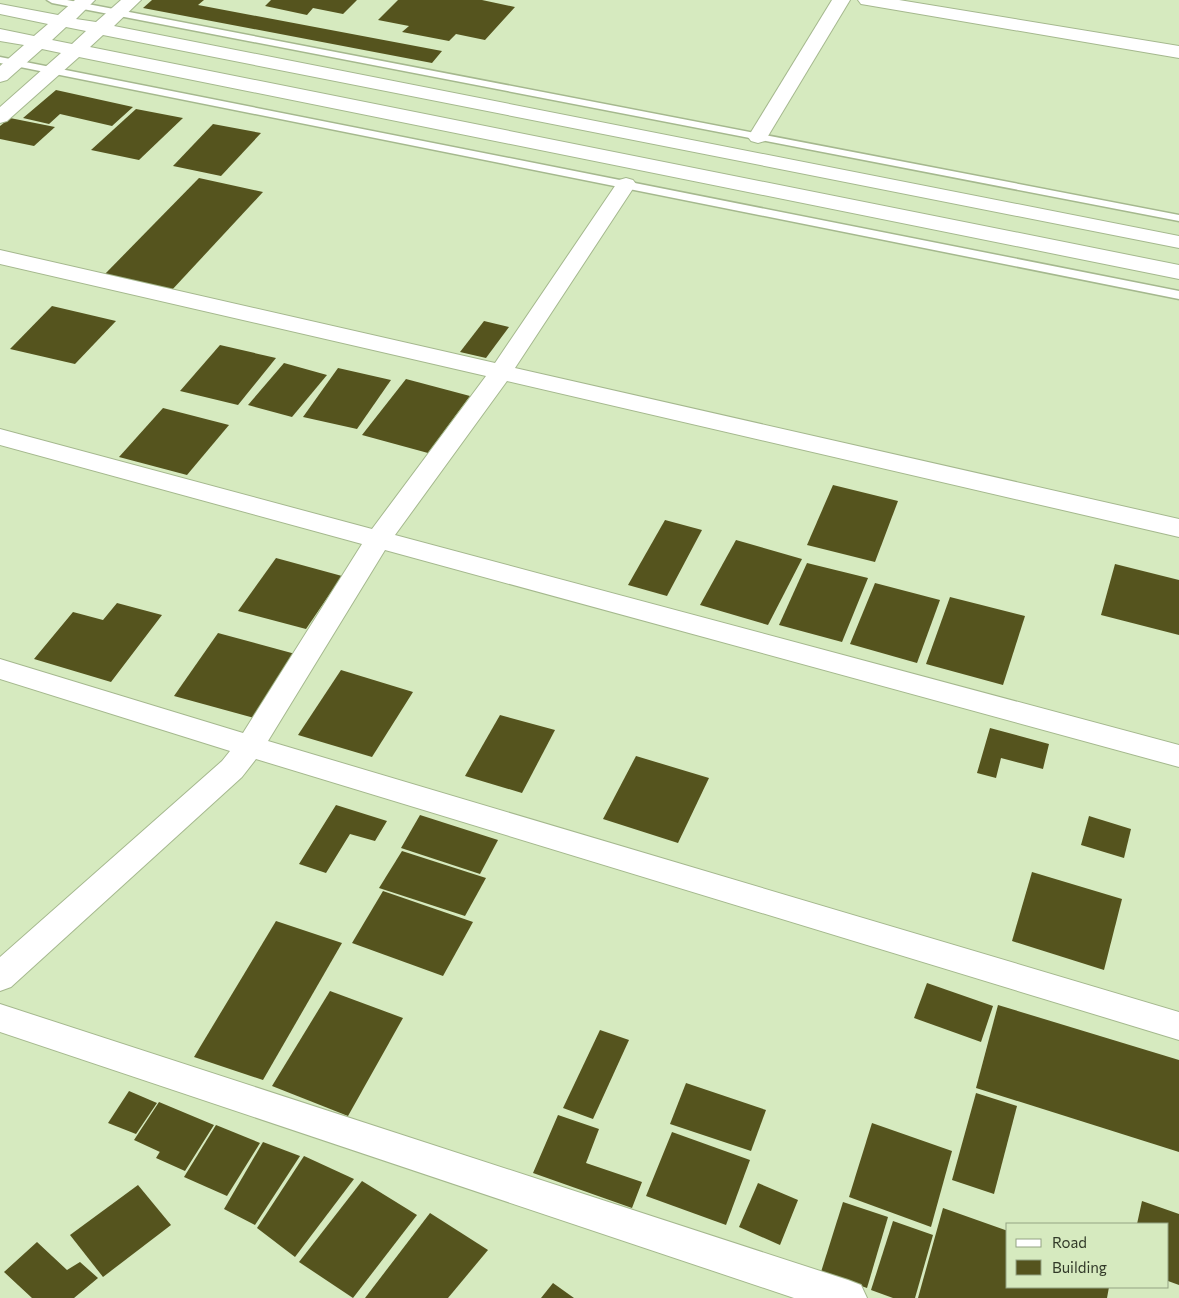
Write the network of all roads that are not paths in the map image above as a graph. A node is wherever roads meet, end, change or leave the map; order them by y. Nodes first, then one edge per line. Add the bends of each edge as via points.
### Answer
1 (52, 0) edge
2 (841, 0) edge
3 (867, 0) edge
4 (83, 3) edge
5 (125, 6) edge
6 (0, 9) edge
7 (62, 20) junction
8 (101, 28) junction
9 (0, 36) edge
10 (38, 43) junction
11 (77, 50) junction
12 (1179, 52) edge
13 (8, 62) edge
14 (54, 70) junction
15 (0, 76) edge
16 (0, 117) edge
17 (758, 136) junction
18 (626, 184) junction
19 (1179, 218) edge
20 (1179, 242) edge
21 (0, 257) edge
22 (1179, 272) edge
23 (1179, 295) edge
24 (501, 372) junction
25 (0, 437) edge
26 (1179, 528) edge
27 (378, 540) junction
28 (0, 669) edge
29 (250, 746) junction
30 (1179, 756) edge
31 (0, 977) edge
32 (0, 1018) edge
33 (1179, 1026) edge
34 (848, 1298) edge

1 - 4 lane
2 - 17 street
3 - 12 street
4 - 5 lane
4 - 7 street
5 - 8 street
5 - 17 lane
6 - 7 street
7 - 8 street
7 - 10 street
8 - 11 street
8 - 20 street
9 - 10 street
10 - 11 street
10 - 13 street
11 - 14 street
11 - 22 street
13 - 14 lane
13 - 15 street
14 - 16 street
14 - 18 lane
17 - 19 lane
18 - 23 lane
18 - 24 street
21 - 24 street
24 - 26 street
24 - 27 street
25 - 27 street
27 - 29 street
27 - 30 street
28 - 29 street
29 - 31 street via 232,769
29 - 33 street
32 - 34 street

